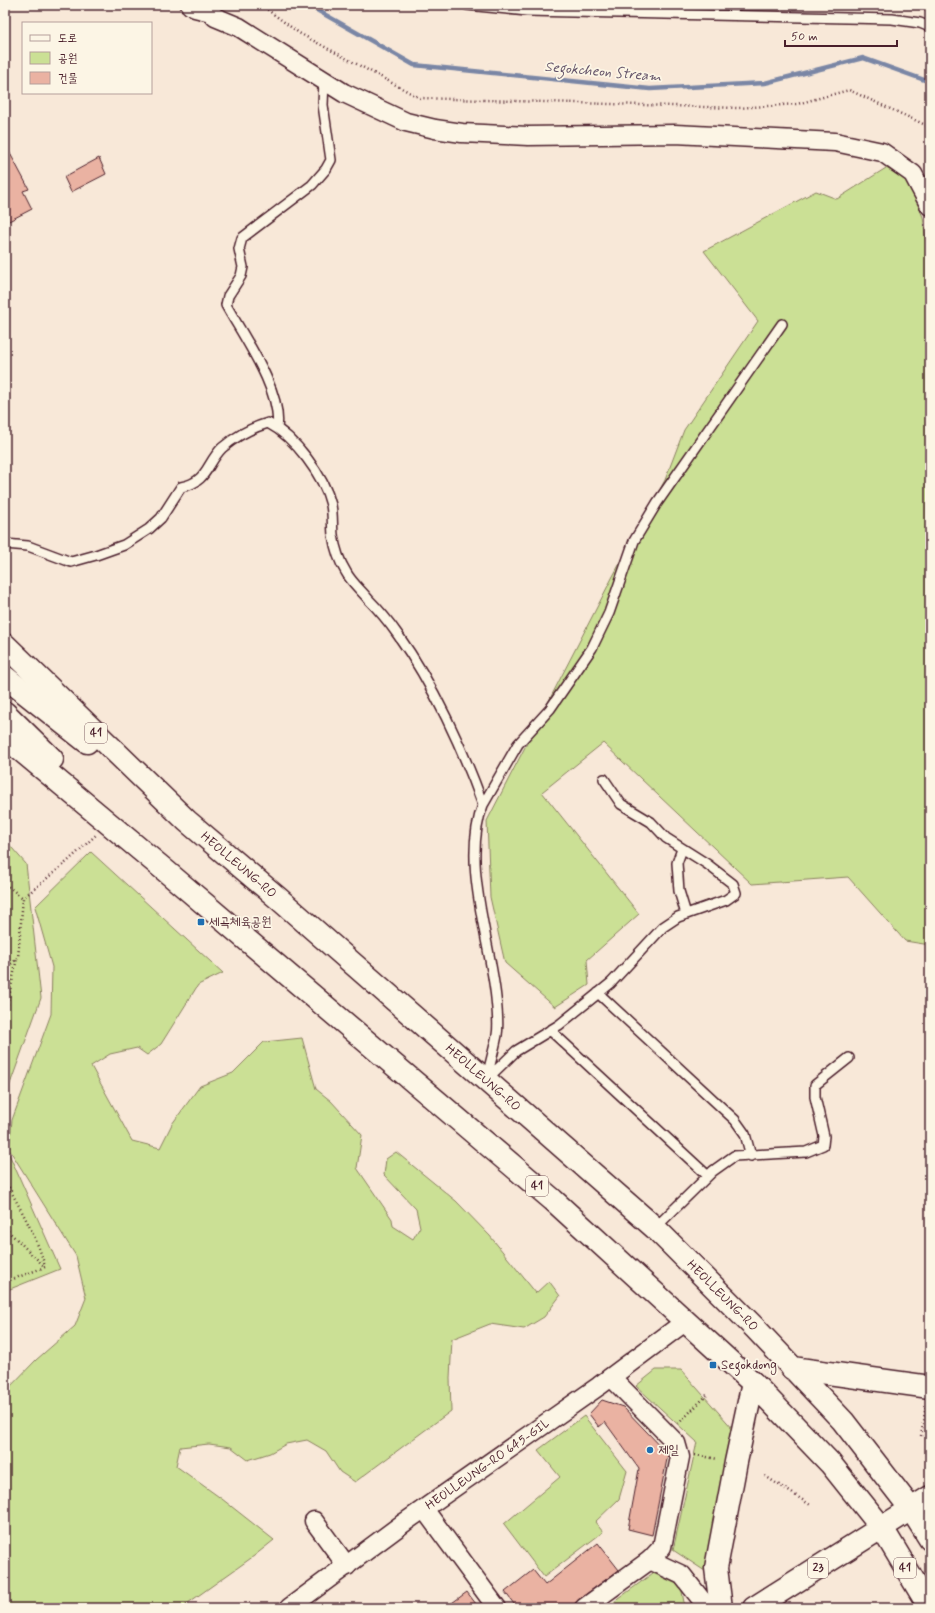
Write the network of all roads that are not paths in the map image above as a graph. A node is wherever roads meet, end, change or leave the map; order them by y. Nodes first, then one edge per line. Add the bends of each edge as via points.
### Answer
1 (190, 5) edge
2 (467, 5) edge
3 (209, 9) edge
4 (930, 27) edge
5 (324, 80) junction
6 (930, 206) edge
7 (782, 324) dead end
8 (277, 428) junction
9 (5, 544) edge
10 (5, 645) edge
11 (5, 677) edge
12 (5, 713) edge
13 (5, 737) edge
14 (604, 779) dead end
15 (483, 805) junction
16 (186, 821) junction
17 (682, 848) junction
18 (167, 872) junction
19 (686, 914) junction
20 (598, 993) junction
21 (550, 1030) junction
22 (849, 1058) dead end
23 (486, 1080) junction
24 (750, 1156) junction
25 (708, 1176) junction
26 (654, 1228) junction
27 (686, 1321) junction
28 (792, 1368) junction
29 (611, 1377) junction
30 (753, 1383) junction
31 (928, 1393) edge
32 (930, 1497) edge
33 (424, 1508) junction
34 (911, 1508) junction
35 (314, 1521) dead end
36 (882, 1528) junction
37 (930, 1539) edge
38 (650, 1560) junction
39 (347, 1566) junction
40 (301, 1605) edge
41 (497, 1608) edge
42 (584, 1608) edge
43 (708, 1608) edge
44 (721, 1608) edge
45 (754, 1608) edge
46 (930, 1608) edge

1 - 3 street
2 - 4 lane via 535,12 892,19
3 - 5 street via 215,17 239,27
5 - 6 street via 344,93 406,122 435,130 528,136 675,134 835,142 882,152 913,174
5 - 8 lane via 323,105 331,160 312,185 242,238 239,249 243,267 241,276 228,296 226,305 272,391 278,418
7 - 15 lane via 657,503 634,541 610,613 592,648 550,709 518,744
8 - 9 lane via 268,423 237,436 222,449 199,480 182,487 161,518 124,545 71,562 28,546
8 - 15 lane via 294,443 313,466 326,490 331,506 333,536 346,574 382,613 412,655 461,750
10 - 16 main road, HEOLLEUNG-RO / 41
11 - 16 main road
12 - 18 main road
13 - 18 main road, 41
14 - 17 lane via 621,804 651,822 666,838
15 - 23 lane via 474,843 476,877 496,998 497,1034
16 - 23 main road, HEOLLEUNG-RO / 41
17 - 19 lane via 678,863 678,884
17 - 19 lane via 733,884 736,893 726,900
18 - 27 main road, 41 via 547,1195
19 - 20 lane via 663,927
20 - 21 lane
20 - 24 lane via 735,1120 745,1134
21 - 23 lane via 516,1051
21 - 25 lane
22 - 24 lane via 815,1085 815,1097 824,1136 822,1145 806,1152
23 - 26 main road, HEOLLEUNG-RO / 41
24 - 25 lane via 734,1156
25 - 26 lane
26 - 28 main road, HEOLLEUNG-RO / 41
27 - 29 street, HEOLLEUNG-RO 645-GIL
27 - 30 main road, 41
28 - 31 main road
28 - 34 main road, HEOLLEUNG-RO / 41 via 843,1422
29 - 33 street, HEOLLEUNG-RO 645-GIL
29 - 38 street via 668,1434 679,1451 680,1457 662,1547
30 - 36 main road, 41 via 830,1463
30 - 44 main road via 716,1568
32 - 34 main road, 23
33 - 39 street, HEOLLEUNG-RO 645-GIL
33 - 41 street
34 - 36 main road, 23
34 - 37 main road, HEOLLEUNG-RO / 41
35 - 39 street
36 - 45 main road, 23
36 - 46 main road, 41
38 - 42 street
38 - 43 street via 682,1575
39 - 40 street, HEOLLEUNG-RO 645-GIL

